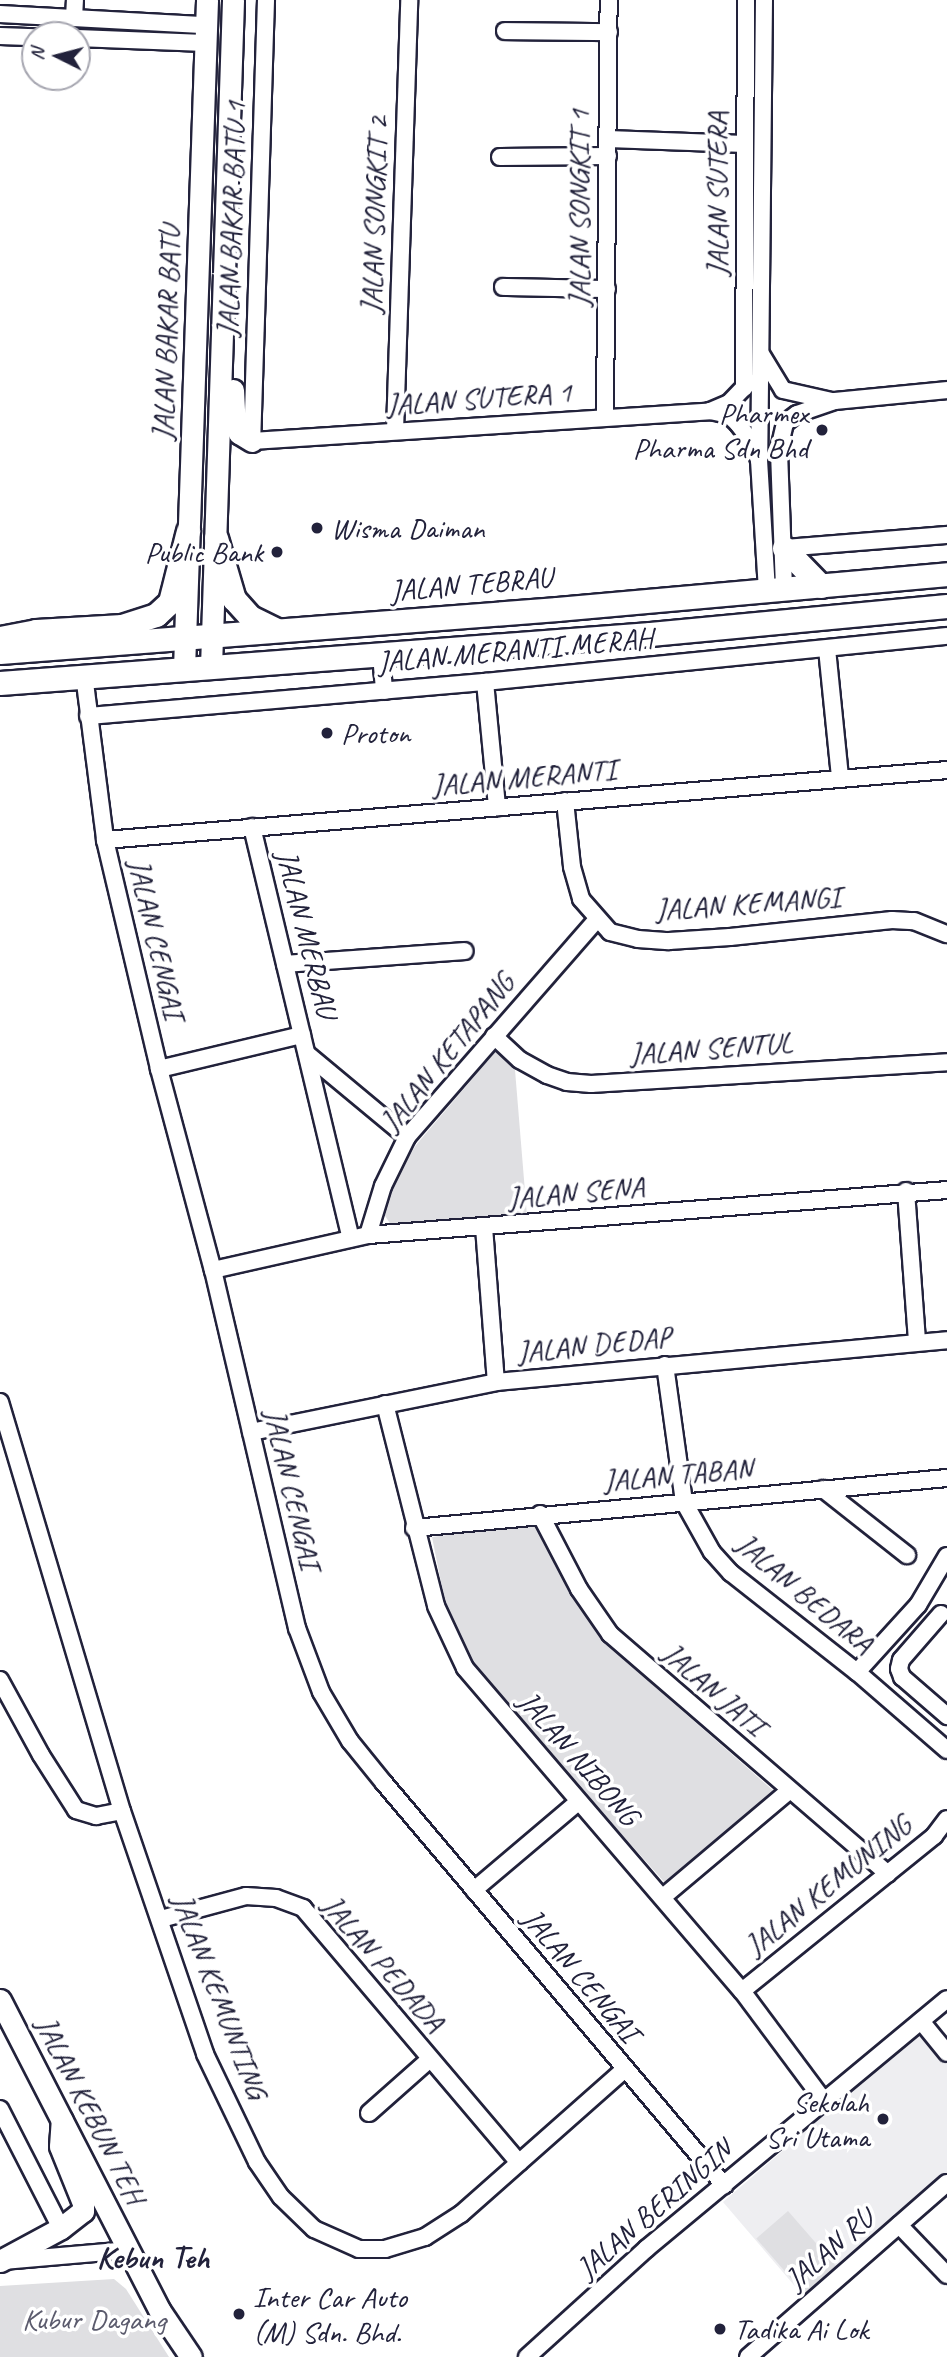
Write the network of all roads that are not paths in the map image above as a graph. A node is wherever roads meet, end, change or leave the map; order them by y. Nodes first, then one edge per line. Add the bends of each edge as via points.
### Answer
1 (75, 0) edge
2 (207, 0) edge
3 (231, 0) edge
4 (266, 0) edge
5 (409, 0) edge
6 (609, 0) edge
7 (746, 0) edge
8 (764, 0) edge
9 (0, 14) edge
10 (74, 18) junction
11 (505, 31) dead end
12 (609, 32) junction
13 (209, 34) junction
14 (0, 36) edge
15 (21, 37) edge
16 (91, 38) edge
17 (745, 144) junction
18 (608, 147) junction
19 (500, 157) dead end
20 (226, 274) junction
21 (503, 287) dead end
22 (607, 289) junction
23 (223, 355) junction
24 (759, 358) junction
25 (744, 388) junction
26 (947, 390) edge
27 (835, 401) junction
28 (709, 411) junction
29 (606, 417) junction
30 (395, 431) junction
31 (252, 441) junction
32 (759, 460) junction
33 (188, 531) junction
34 (947, 535) edge
35 (216, 538) junction
36 (784, 548) junction
37 (947, 574) edge
38 (821, 586) junction
39 (777, 592) junction
40 (947, 606) edge
41 (820, 618) junction
42 (750, 625) junction
43 (278, 631) junction
44 (212, 635) junction
45 (947, 636) edge
46 (0, 638) edge
47 (185, 638) junction
48 (827, 649) junction
49 (0, 652) edge
50 (381, 655) junction
51 (211, 667) junction
52 (184, 669) junction
53 (84, 676) junction
54 (485, 682) junction
55 (0, 683) edge
56 (384, 691) junction
57 (88, 716) junction
58 (947, 770) edge
59 (840, 778) junction
60 (565, 802) junction
61 (497, 807) junction
62 (252, 827) junction
63 (105, 839) junction
64 (596, 920) junction
65 (947, 934) edge
66 (465, 951) dead end
67 (285, 964) junction
68 (302, 1035) junction
69 (494, 1036) junction
70 (307, 1054) junction
71 (947, 1062) edge
72 (159, 1069) junction
73 (407, 1137) junction
74 (947, 1190) edge
75 (906, 1191) junction
76 (485, 1227) junction
77 (368, 1235) junction
78 (351, 1238) junction
79 (213, 1270) junction
80 (947, 1340) edge
81 (917, 1342) junction
82 (665, 1365) junction
83 (496, 1382) junction
84 (0, 1402) edge
85 (385, 1404) junction
86 (251, 1432) junction
87 (947, 1478) edge
88 (823, 1489) junction
89 (684, 1502) junction
90 (540, 1514) junction
91 (414, 1528) junction
92 (906, 1555) dead end
93 (947, 1556) edge
94 (918, 1605) junction
95 (944, 1615) edge
96 (857, 1672) junction
97 (0, 1680) edge
98 (947, 1716) edge
99 (947, 1750) edge
100 (789, 1791) junction
101 (578, 1802) junction
102 (122, 1811) junction
103 (947, 1819) edge
104 (888, 1874) junction
105 (474, 1890) junction
106 (663, 1897) junction
107 (161, 1919) junction
108 (742, 1991) junction
109 (947, 1998) edge
110 (0, 2000) edge
111 (921, 2021) junction
112 (947, 2053) edge
113 (430, 2059) junction
114 (624, 2070) junction
115 (824, 2101) junction
116 (0, 2109) edge
117 (369, 2113) dead end
118 (62, 2118) junction
119 (519, 2163) junction
120 (947, 2183) edge
121 (724, 2185) junction
122 (899, 2225) junction
123 (61, 2228) junction
124 (130, 2250) junction
125 (0, 2261) edge
126 (947, 2275) edge
127 (191, 2357) edge
128 (527, 2357) edge
129 (748, 2357) edge

1 - 10 street
2 - 13 main road, JALAN BAKAR BATU
3 - 13 main road
3 - 20 main road, JALAN BAKAR BATU
4 - 31 street, JALAN BAKAR BATU 1
5 - 30 street, JALAN SONGKIT 2
6 - 12 street, JALAN SONGKIT 1
7 - 17 street, JALAN SUTERA
8 - 24 street, JALAN SUTERA
9 - 10 street
10 - 13 street
11 - 12 street
12 - 18 street, JALAN SONGKIT 1
13 - 16 street
13 - 20 main road via 226,58
13 - 33 main road, JALAN BAKAR BATU
14 - 15 street
17 - 18 street
17 - 25 street, JALAN SUTERA
18 - 19 street
18 - 22 street, JALAN SONGKIT 1
20 - 23 main road, JALAN BAKAR BATU
21 - 22 street
22 - 29 street, JALAN SONGKIT 1
23 - 31 main road via 232,374 235,424 239,433
23 - 35 main road, JALAN BAKAR BATU
24 - 25 street, JALAN SUTERA 1
24 - 27 street via 783,390
24 - 32 street, JALAN SUTERA
25 - 28 street, JALAN SUTERA 1 via 729,403
26 - 27 street
27 - 36 street via 791,416 782,429
28 - 29 street, JALAN SUTERA 1
28 - 32 street, JALAN SUTERA 1 via 729,415 754,445
29 - 30 street, JALAN SUTERA 1
30 - 31 street, JALAN SUTERA 1
32 - 39 street, JALAN SUTERA
33 - 46 highway via 170,602 156,615 122,626
33 - 47 main road, JALAN BAKAR BATU
34 - 36 street
35 - 43 highway via 234,599 250,617
35 - 44 main road, JALAN BAKAR BATU
36 - 38 highway
36 - 39 street
37 - 38 highway, JALAN TEBRAU
38 - 39 highway, JALAN TEBRAU
39 - 41 highway via 804,615
39 - 42 highway via 764,617
39 - 43 highway, JALAN TEBRAU
40 - 41 highway
41 - 42 highway
42 - 50 highway
43 - 44 highway, JALAN TEBRAU
44 - 47 highway, JALAN TEBRAU
44 - 51 main road, JALAN BAKAR BATU
45 - 48 street, JALAN MERANTI MERAH
47 - 49 highway, JALAN TEBRAU
47 - 52 main road, JALAN BAKAR BATU
48 - 54 street, JALAN MERANTI MERAH
48 - 59 street
50 - 51 highway
50 - 56 street
51 - 52 highway
52 - 53 highway
53 - 55 highway
53 - 57 street, JALAN CENGAI
54 - 56 street, JALAN MERANTI MERAH
54 - 61 street
56 - 57 street, JALAN MERANTI MERAH
57 - 63 street, JALAN CENGAI
58 - 59 street, JALAN MERANTI
59 - 60 street, JALAN MERANTI
60 - 61 street, JALAN MERANTI
60 - 64 street via 572,867 581,899
61 - 62 street, JALAN MERANTI
62 - 63 street, JALAN MERANTI
62 - 67 street, JALAN MERBAU
63 - 72 street, JALAN CENGAI
64 - 65 street, JALAN KEMANGI via 610,932 638,939 730,937 892,920 914,921
64 - 69 street, JALAN KETAPANG
66 - 67 street
67 - 68 street, JALAN MERBAU
68 - 70 street, JALAN MERBAU
68 - 72 street
69 - 71 street, JALAN SENTUL via 520,1060 547,1075 591,1084
69 - 73 street, JALAN KETAPANG
70 - 73 street, JALAN MERBAU
70 - 78 street, JALAN MERBAU
72 - 79 street, JALAN CENGAI
73 - 77 street, JALAN KETAPANG via 383,1186
74 - 75 street, JALAN SENA
75 - 76 street, JALAN SENA
75 - 81 street
76 - 77 street, JALAN SENA
76 - 83 street
77 - 78 street, JALAN SENA
78 - 79 street, JALAN SENA
79 - 86 street, JALAN CENGAI
80 - 81 street, JALAN DEDAP
81 - 82 street, JALAN DEDAP
82 - 83 street, JALAN DEDAP
82 - 89 street, JALAN BEDARA
83 - 85 street, JALAN DEDAP
84 - 102 street, JALAN KEMUNTING
85 - 86 street, JALAN DEDAP
85 - 91 street, JALAN NIBONG
86 - 105 street, JALAN CENGAI via 297,1628 321,1692 350,1741
87 - 88 street, JALAN TABAN
88 - 89 street, JALAN TABAN
88 - 92 street
89 - 90 street, JALAN TABAN
89 - 96 street, JALAN BEDARA via 696,1528 732,1573
90 - 91 street, JALAN TABAN
90 - 100 street, JALAN JATI via 579,1589 610,1634
91 - 101 street, JALAN NIBONG via 436,1606 465,1668
93 - 94 street
94 - 95 street
94 - 96 street
95 - 98 street via 901,1660 899,1669
96 - 99 street, JALAN BEDARA
97 - 102 street via 76,1810 96,1816
100 - 104 street, JALAN JATI
100 - 106 street
101 - 105 street
101 - 106 street, JALAN NIBONG
102 - 107 street, JALAN KEMUNTING
103 - 104 street, JALAN KEMUNING via 934,1836
104 - 108 street, JALAN KEMUNING
105 - 114 street, JALAN CENGAI
106 - 108 street, JALAN NIBONG
107 - 113 street, JALAN PEDADA via 246,1896 275,1898 303,1908
107 - 119 street, JALAN KEMUNTING via 205,2054 257,2162 281,2197 314,2229 359,2249 385,2249 425,2237 461,2214
108 - 115 street, JALAN NIBONG
109 - 111 street, JALAN BERINGIN
110 - 118 main road, JALAN KEBUN TEH
111 - 112 street
111 - 115 street, JALAN BERINGIN
113 - 117 street
113 - 119 street, JALAN PEDADA
114 - 119 street, JALAN KEMUNTING
114 - 121 street, JALAN CENGAI
115 - 121 street, JALAN BERINGIN
116 - 123 street
118 - 123 main road via 61,2146 83,2211
118 - 124 main road, JALAN KEBUN TEH
120 - 122 street, JALAN RU
121 - 128 street, JALAN BERINGIN
122 - 126 street
122 - 129 street, JALAN RU
123 - 125 main road
124 - 125 street
124 - 127 main road, JALAN KEBUN TEH via 160,2311

